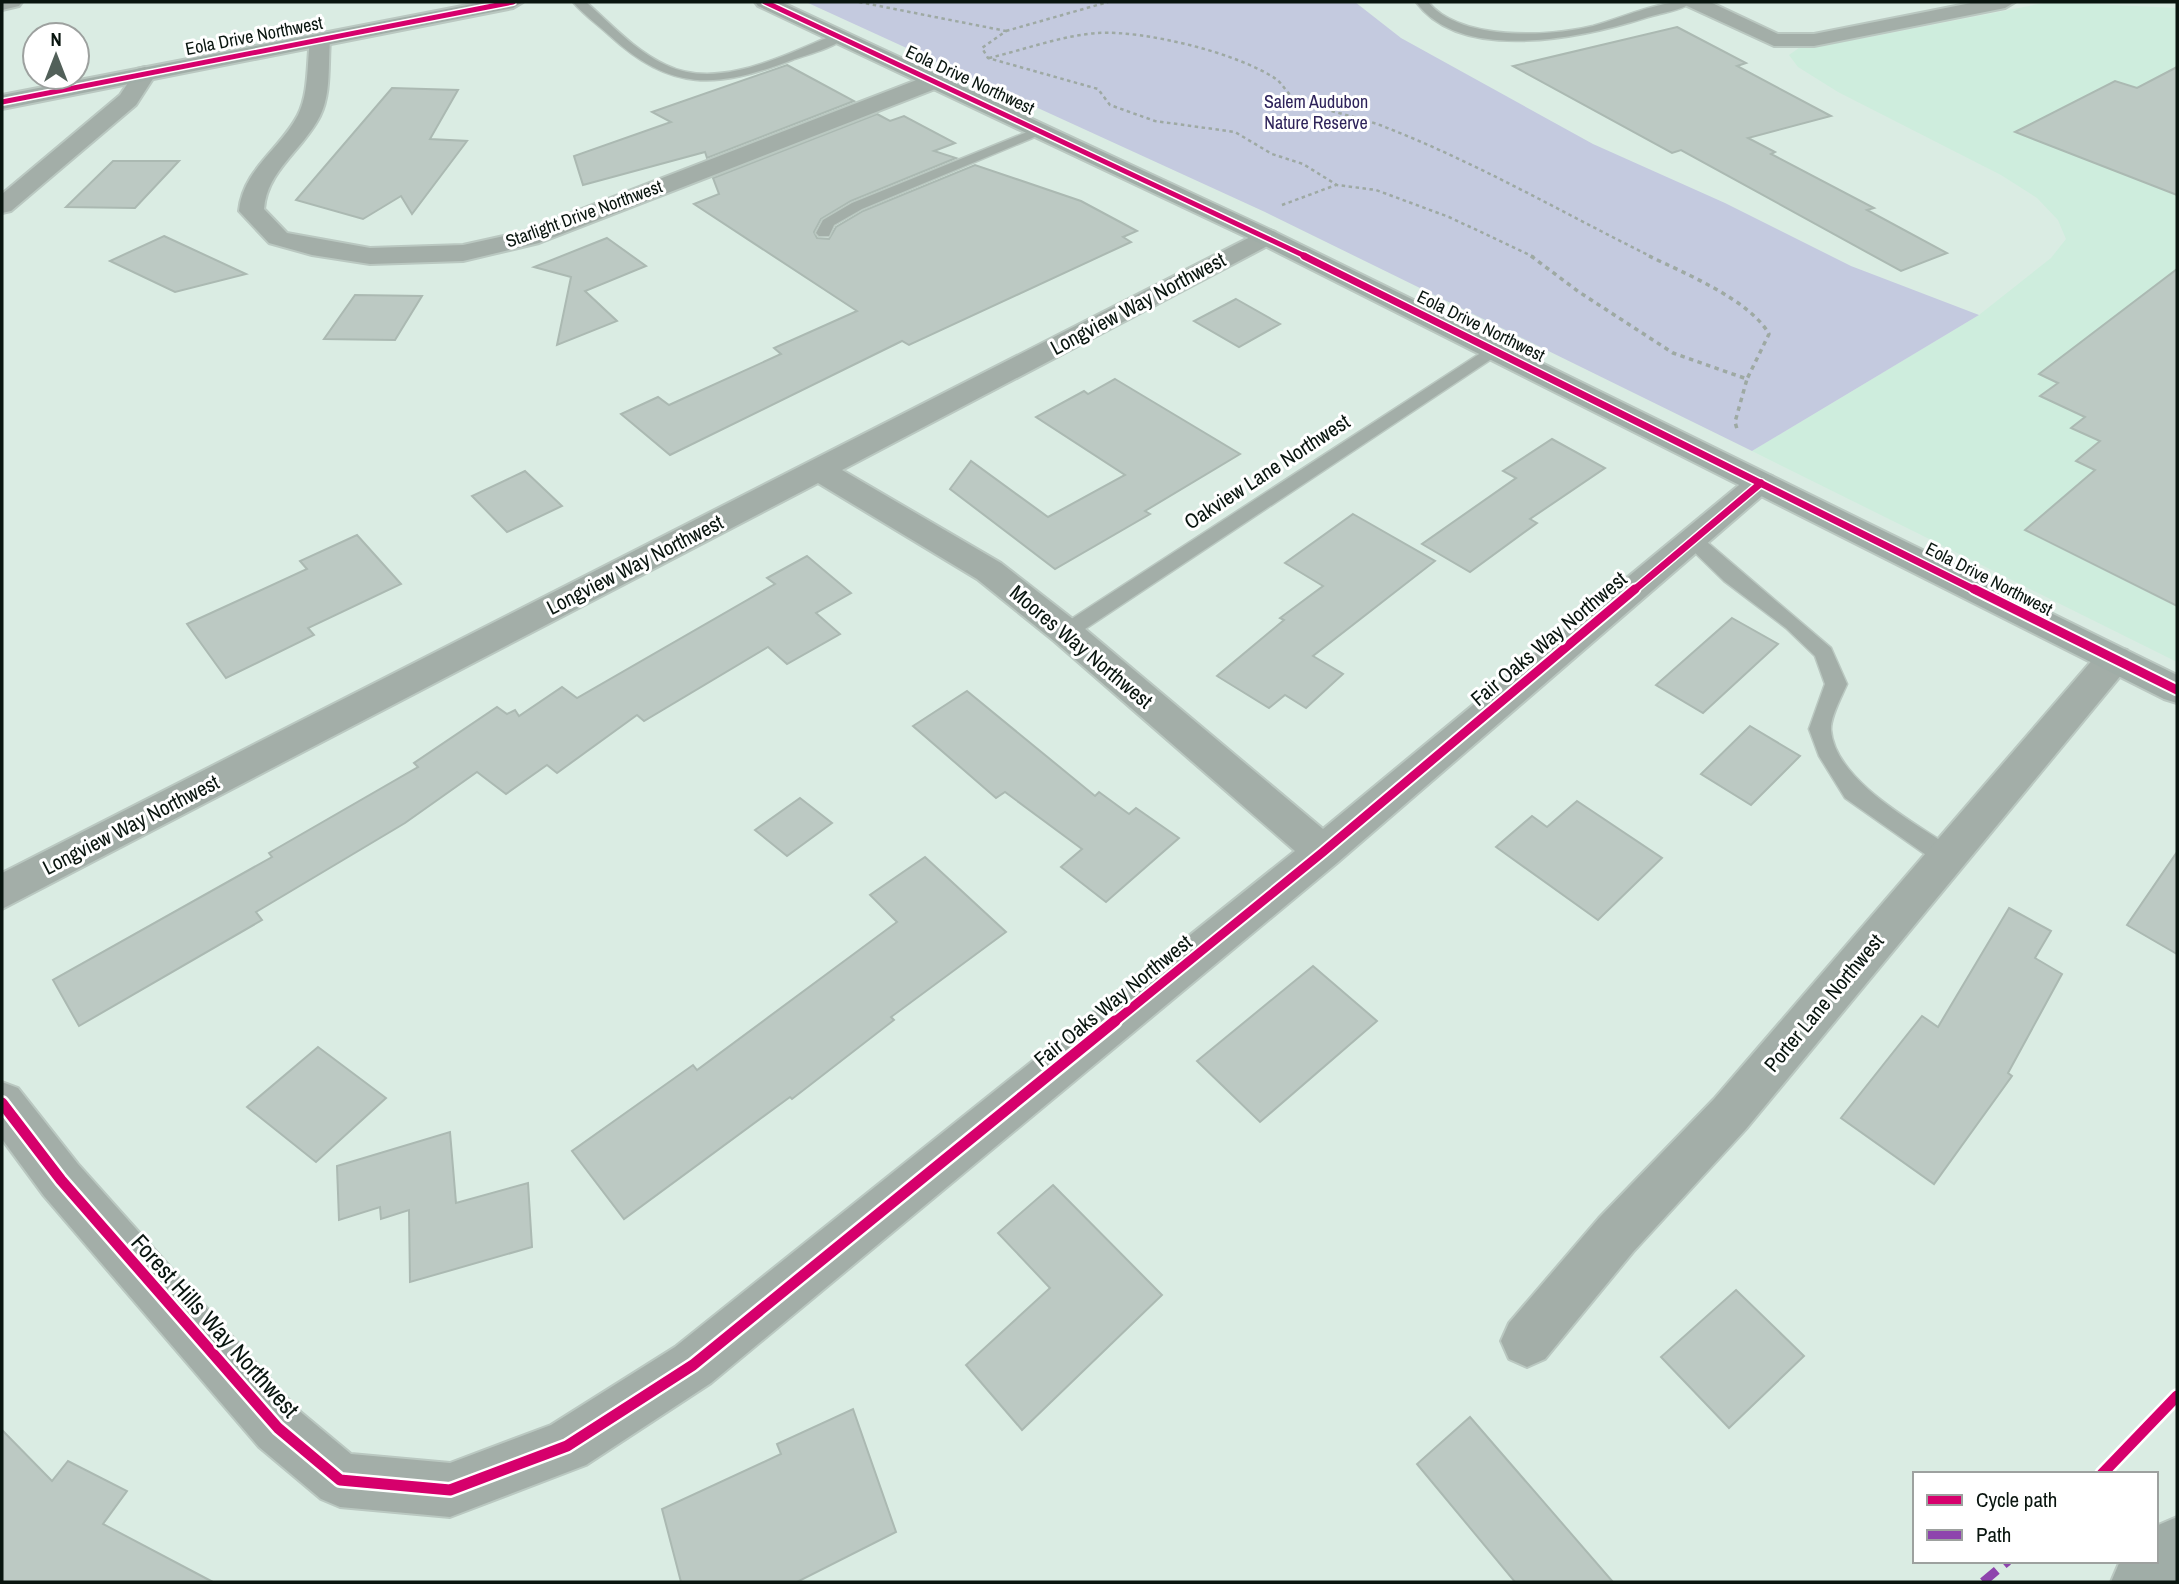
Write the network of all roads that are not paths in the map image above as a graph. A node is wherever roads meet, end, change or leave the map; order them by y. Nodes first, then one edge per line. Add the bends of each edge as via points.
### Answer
1 (12, 2) edge
2 (513, 2) edge
3 (579, 2) edge
4 (765, 2) edge
5 (1422, 2) edge
6 (1687, 2) edge
7 (1694, 2) edge
8 (2005, 2) edge
9 (2, 4) edge
10 (840, 37) junction
11 (320, 40) junction
12 (145, 74) junction
13 (935, 81) junction
14 (2, 102) edge
15 (1042, 131) junction
16 (2, 206) edge
17 (1272, 222) junction
18 (824, 233) dead end
19 (1493, 350) junction
20 (819, 470) junction
21 (1761, 483) junction
22 (1693, 540) junction
23 (1066, 632) junction
24 (2113, 659) junction
25 (2177, 690) edge
26 (1323, 852) junction
27 (1947, 857) junction
28 (2, 892) edge
29 (2, 1103) edge
30 (1527, 1341) dead end
31 (450, 1490) joint
32 (2177, 1545) edge
33 (2139, 1582) edge

1 - 9 street
2 - 11 main road, Eola Drive Northwest
3 - 10 lane via 649,60 681,75 734,73
4 - 10 main road, Eola Drive Northwest
5 - 6 lane via 1441,20 1465,30 1507,35 1564,35
7 - 8 street via 1774,40 1814,40
10 - 13 main road, Eola Drive Northwest
11 - 12 main road, Eola Drive Northwest
11 - 13 street, Starlight Drive Northwest via 310,114 259,181 250,196 251,211 278,238 370,256 463,253 530,238
12 - 14 main road, Eola Drive Northwest
12 - 16 street via 128,100
13 - 15 main road, Eola Drive Northwest
15 - 17 main road, Eola Drive Northwest
15 - 18 lane via 857,205 828,223
17 - 19 main road, Eola Drive Northwest
17 - 20 street, Longview Way Northwest
19 - 21 main road, Eola Drive Northwest
19 - 23 lane, Oakview Lane Northwest
20 - 23 street, Moores Way Northwest via 969,558
20 - 28 street, Longview Way Northwest
21 - 22 street, Fair Oaks Way Northwest
21 - 24 main road, Eola Drive Northwest
22 - 26 street, Fair Oaks Way Northwest
22 - 27 lane via 1824,653 1836,684 1820,729 1830,756 1853,792
23 - 26 street, Moores Way Northwest
24 - 25 main road, Eola Drive Northwest
24 - 27 street, Porter Lane Northwest
26 - 31 street, Fair Oaks Way Northwest via 693,1365 567,1446
27 - 30 street, Porter Lane Northwest via 1730,1114 1616,1234
29 - 31 street, Forest Hills Way Northwest via 61,1180 278,1428 340,1480
32 - 33 main road

